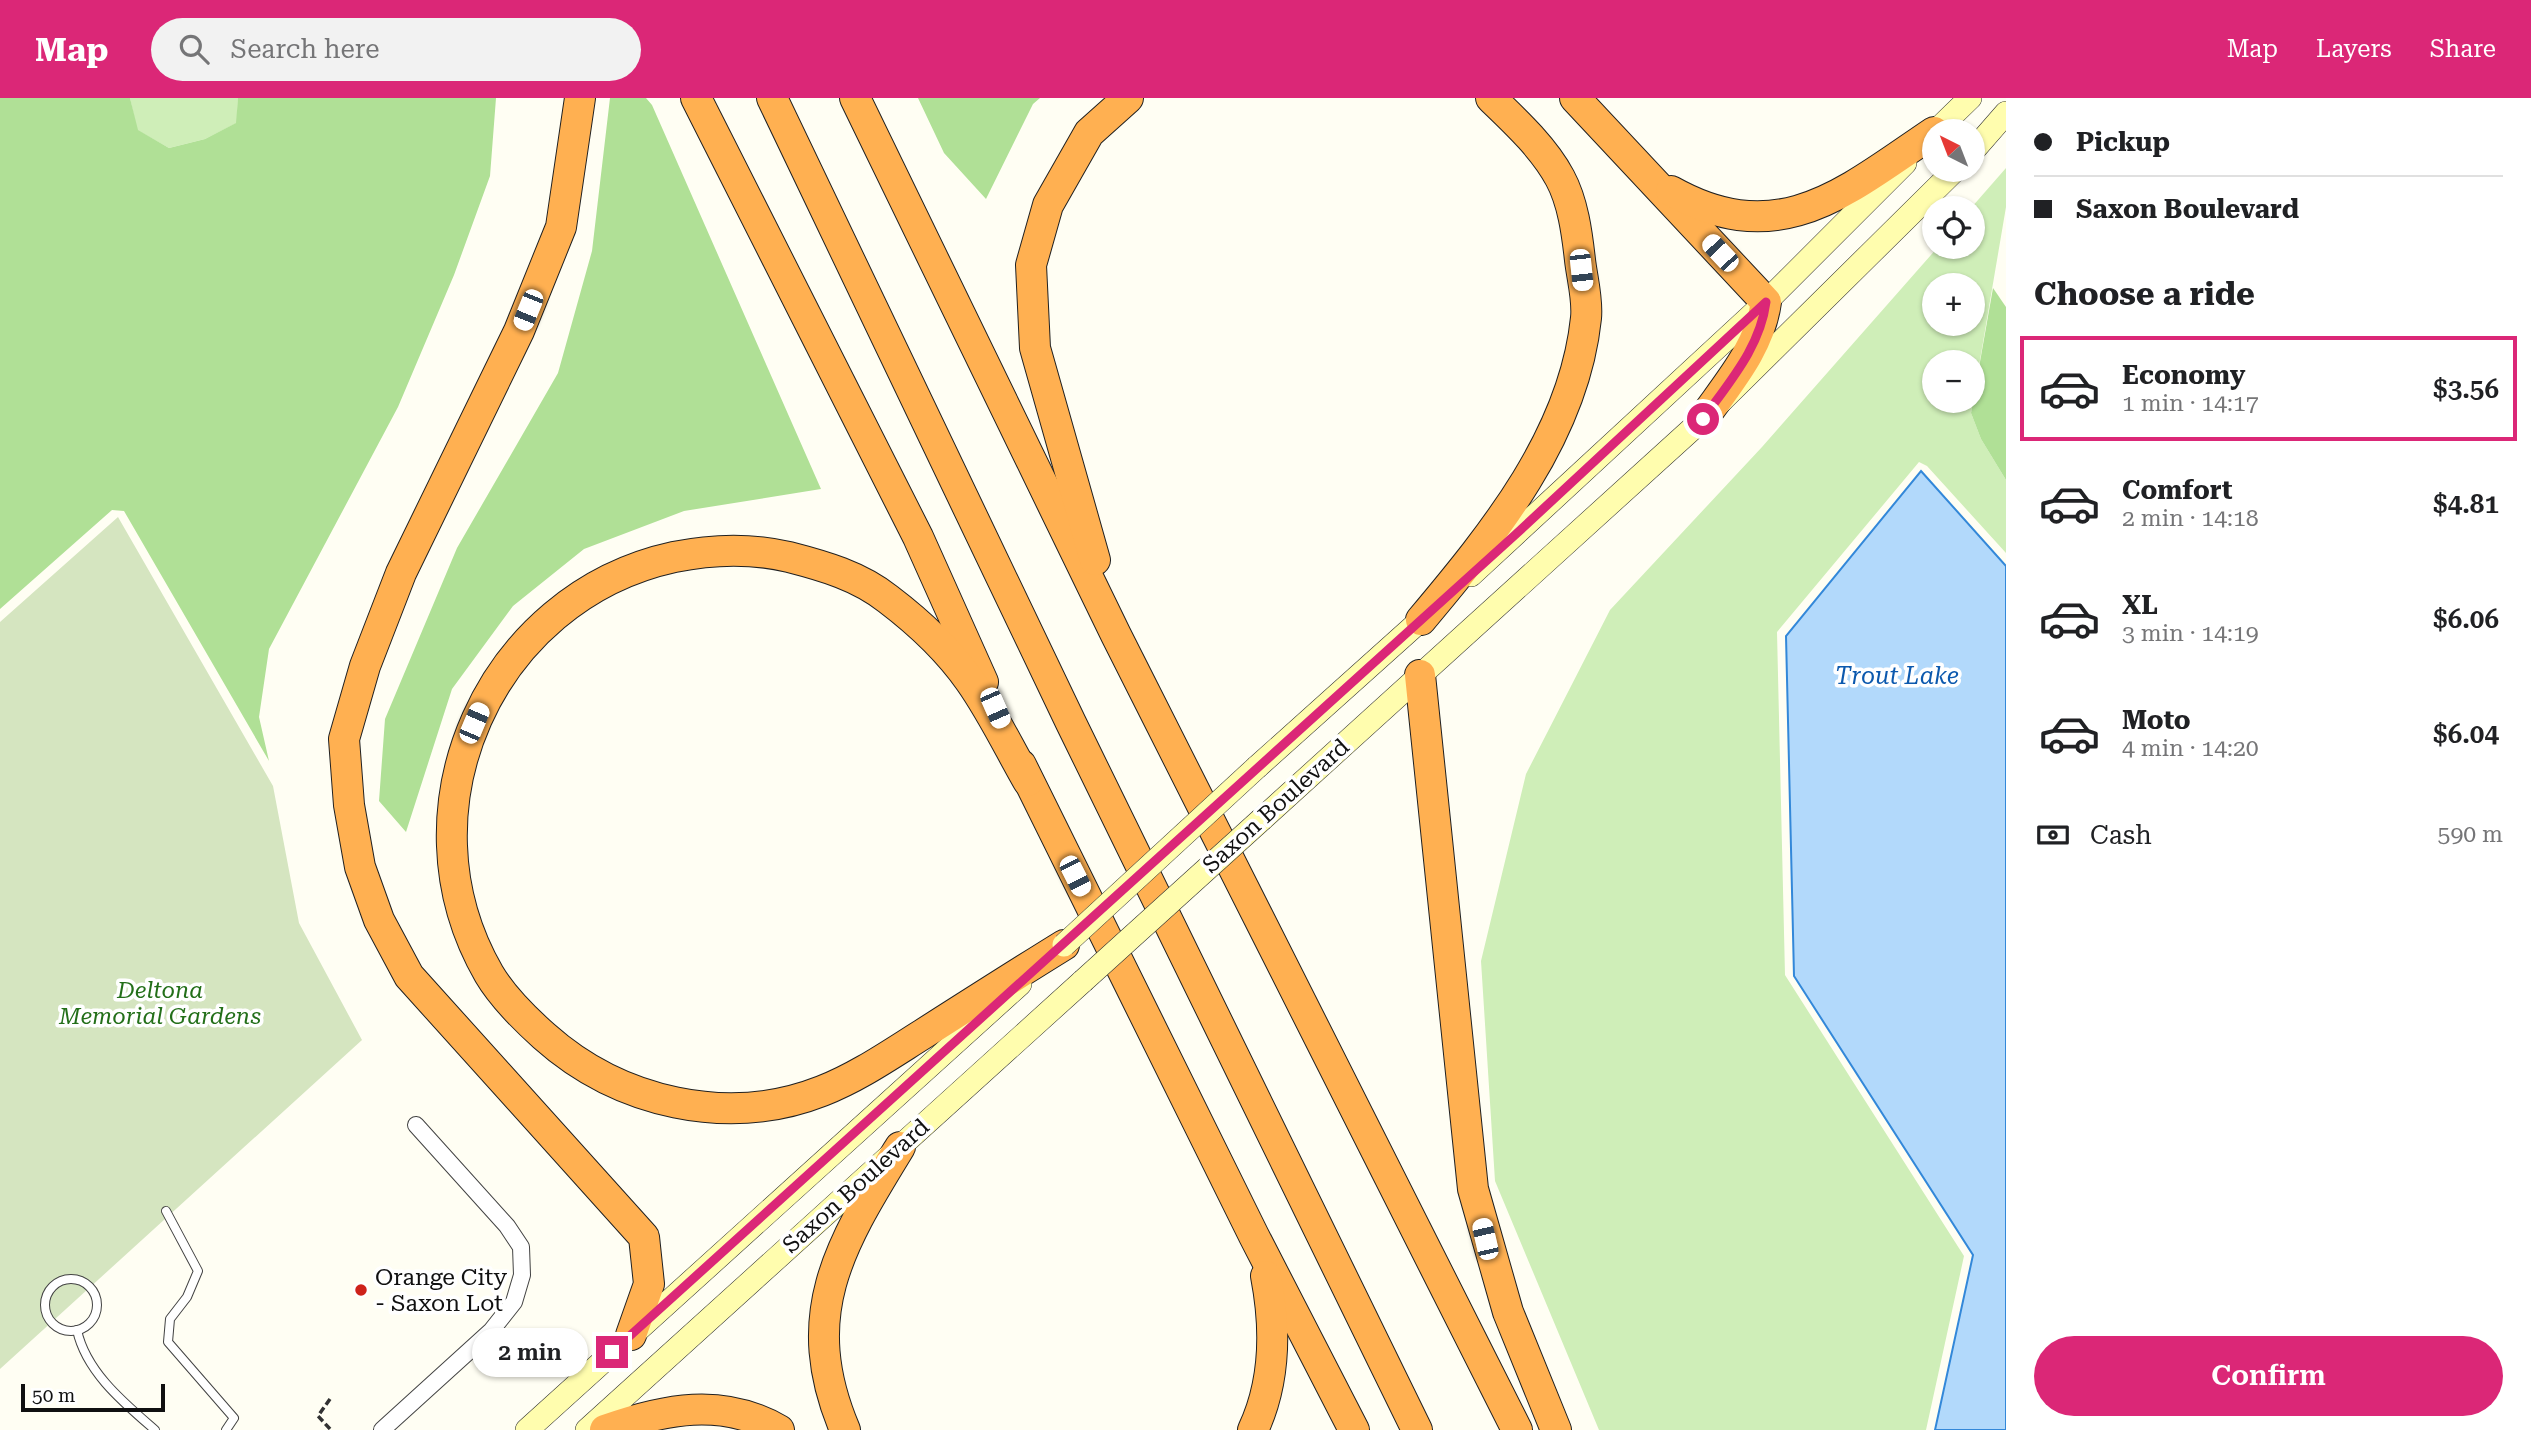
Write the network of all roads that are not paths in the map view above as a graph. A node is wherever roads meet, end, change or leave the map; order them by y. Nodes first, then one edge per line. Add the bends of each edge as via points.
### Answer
1 (580, 98) edge
2 (696, 98) edge
3 (772, 98) edge
4 (855, 98) edge
5 (1128, 98) edge
6 (1490, 98) edge
7 (1575, 98) edge
8 (1970, 98) edge
9 (2006, 113) edge
10 (1948, 119) edge
11 (1985, 137) edge
12 (1922, 140) edge
13 (1922, 145) edge
14 (1943, 182) edge
15 (1656, 183) junction
16 (1766, 302) junction
17 (1703, 419) junction
18 (1421, 620) junction
19 (1116, 635) junction
20 (1420, 676) junction
21 (1028, 781) junction
22 (1063, 945) junction
23 (416, 1125) dead end
24 (900, 1147) junction
25 (166, 1211) dead end
26 (1254, 1236) junction
27 (77, 1330) junction
28 (631, 1335) junction
29 (155, 1430) edge
30 (226, 1430) edge
31 (382, 1430) edge
32 (527, 1430) edge
33 (587, 1430) edge
34 (605, 1430) edge
35 (779, 1430) edge
36 (845, 1430) edge
37 (1254, 1430) edge
38 (1354, 1430) edge
39 (1417, 1430) edge
40 (1517, 1430) edge
41 (1556, 1430) edge

1 - 28 highway via 561,226 519,331 401,573 365,666 344,739 360,867 379,920 409,976 644,1237 649,1284
2 - 21 highway via 918,537
3 - 39 highway
4 - 19 highway
5 - 19 highway via 1090,132 1048,205 1031,265 1035,348
6 - 18 highway via 1560,178 1576,225 1586,315 1576,372 1547,445 1484,545
7 - 15 highway
8 - 10 main road, Saxon Boulevard
9 - 11 main road
12 - 15 highway via 1837,197 1795,214 1722,212 1692,203
13 - 16 main road, Saxon Boulevard
14 - 17 main road, Saxon Boulevard
15 - 16 highway
16 - 17 highway via 1763,327 1747,357
16 - 18 main road, Saxon Boulevard
17 - 20 main road, Saxon Boulevard
18 - 22 main road, Saxon Boulevard, bridge
19 - 40 highway
20 - 24 main road, Saxon Boulevard, bridge
20 - 41 highway via 1473,1189 1508,1312
21 - 22 highway via 969,680 887,598 855,578 776,554 698,552 623,572 591,589 554,614 501,672 472,729 458,777 452,848 455,880 473,943 491,978 538,1030 565,1054 603,1077 645,1095 696,1107 745,1109 823,1091 874,1065
21 - 26 highway
22 - 28 main road, Saxon Boulevard
23 - 31 street via 507,1226 521,1247 522,1275 514,1302 491,1331
24 - 33 main road, Saxon Boulevard
24 - 36 highway via 853,1224 829,1284 823,1345
25 - 30 lane via 198,1271 187,1297 170,1319 168,1342 234,1418
26 - 37 highway via 1272,1306 1273,1336 1271,1369
26 - 38 highway
27 - 27 lane via 91,1321 96,1297 85,1283 60,1281 47,1293 45,1310 54,1325
27 - 29 lane via 91,1365
28 - 32 main road, Saxon Boulevard
34 - 35 highway via 671,1409 703,1408 754,1417

